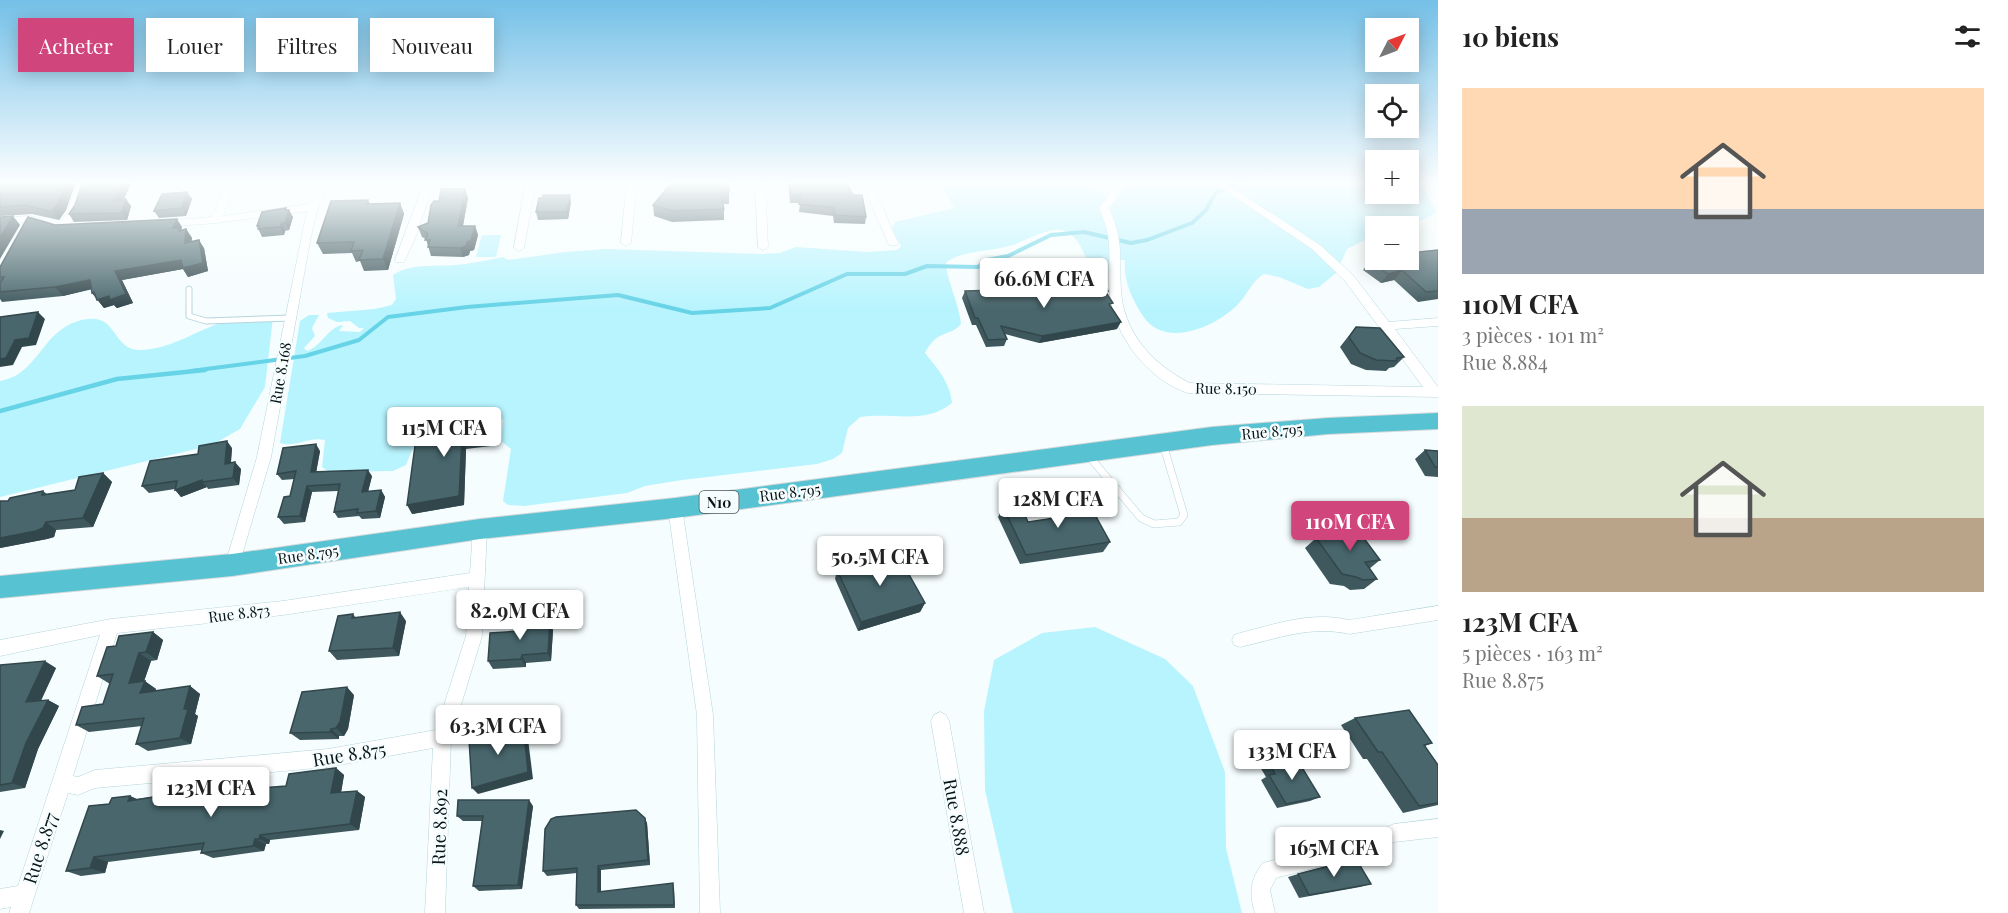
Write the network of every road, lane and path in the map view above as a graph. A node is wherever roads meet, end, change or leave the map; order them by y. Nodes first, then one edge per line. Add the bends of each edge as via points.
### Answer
1 (25, 224) edge
2 (65, 224) edge
3 (176, 224) edge
4 (310, 224) edge
5 (415, 224) edge
6 (523, 224) edge
7 (628, 224) edge
8 (762, 224) edge
9 (885, 224) edge
10 (1111, 224) edge
11 (1280, 224) edge
12 (150, 226) edge
13 (62, 228) junction
14 (75, 228) edge
15 (626, 243) dead end
16 (893, 243) dead end
17 (763, 247) dead end
18 (519, 248) dead end
19 (400, 260) dead end
20 (189, 289) dead end
21 (291, 318) junction
22 (1438, 322) edge
23 (1386, 326) junction
24 (1436, 392) edge
25 (1438, 421) edge
26 (1163, 444) junction
27 (1087, 453) junction
28 (675, 508) junction
29 (480, 529) junction
30 (232, 565) junction
31 (478, 579) junction
32 (0, 587) edge
33 (1438, 613) edge
34 (111, 626) junction
35 (1240, 640) dead end
36 (0, 648) edge
37 (940, 721) dead end
38 (442, 738) junction
39 (62, 783) junction
40 (1438, 828) edge
41 (0, 899) edge
42 (22, 904) edge
43 (435, 913) edge
44 (710, 913) edge
45 (974, 913) edge
46 (1265, 913) edge

1 - 13 street
2 - 13 street
3 - 12 street
4 - 21 street, Rue 8.168
5 - 19 street
6 - 18 street
7 - 15 street
8 - 17 street
9 - 16 street
10 - 24 street, Rue 8.150 via 1116,299 1125,331 1155,368 1174,382 1188,388
11 - 23 street via 1316,248 1349,278
13 - 14 street
20 - 21 lane via 189,316 206,321
21 - 30 street, Rue 8.168 via 264,457
22 - 23 street
23 - 24 street
25 - 26 highway, Rue 8.795 / N10 via 1328,426
26 - 27 highway, Rue 8.795 / N10
26 - 27 lane via 1184,515 1179,522 1154,524 1141,518
27 - 28 highway, Rue 8.795 / N10
28 - 29 highway, Rue 8.795 / N10
28 - 44 street via 705,715
29 - 30 highway, Rue 8.795 / N10
29 - 31 street, Rue 8.892
30 - 32 highway, Rue 8.795 / N10
31 - 34 street, Rue 8.873 via 271,609
31 - 38 street, Rue 8.892 via 474,636
33 - 35 street via 1349,627 1335,622 1317,623
34 - 36 street, Rue 8.873
34 - 39 street
37 - 45 street, Rue 8.888
38 - 39 street, Rue 8.875 via 328,759 95,779 78,786
38 - 43 street, Rue 8.892
39 - 42 street, Rue 8.877
40 - 46 street via 1394,833 1366,845 1270,870 1261,880 1259,893
41 - 42 street

